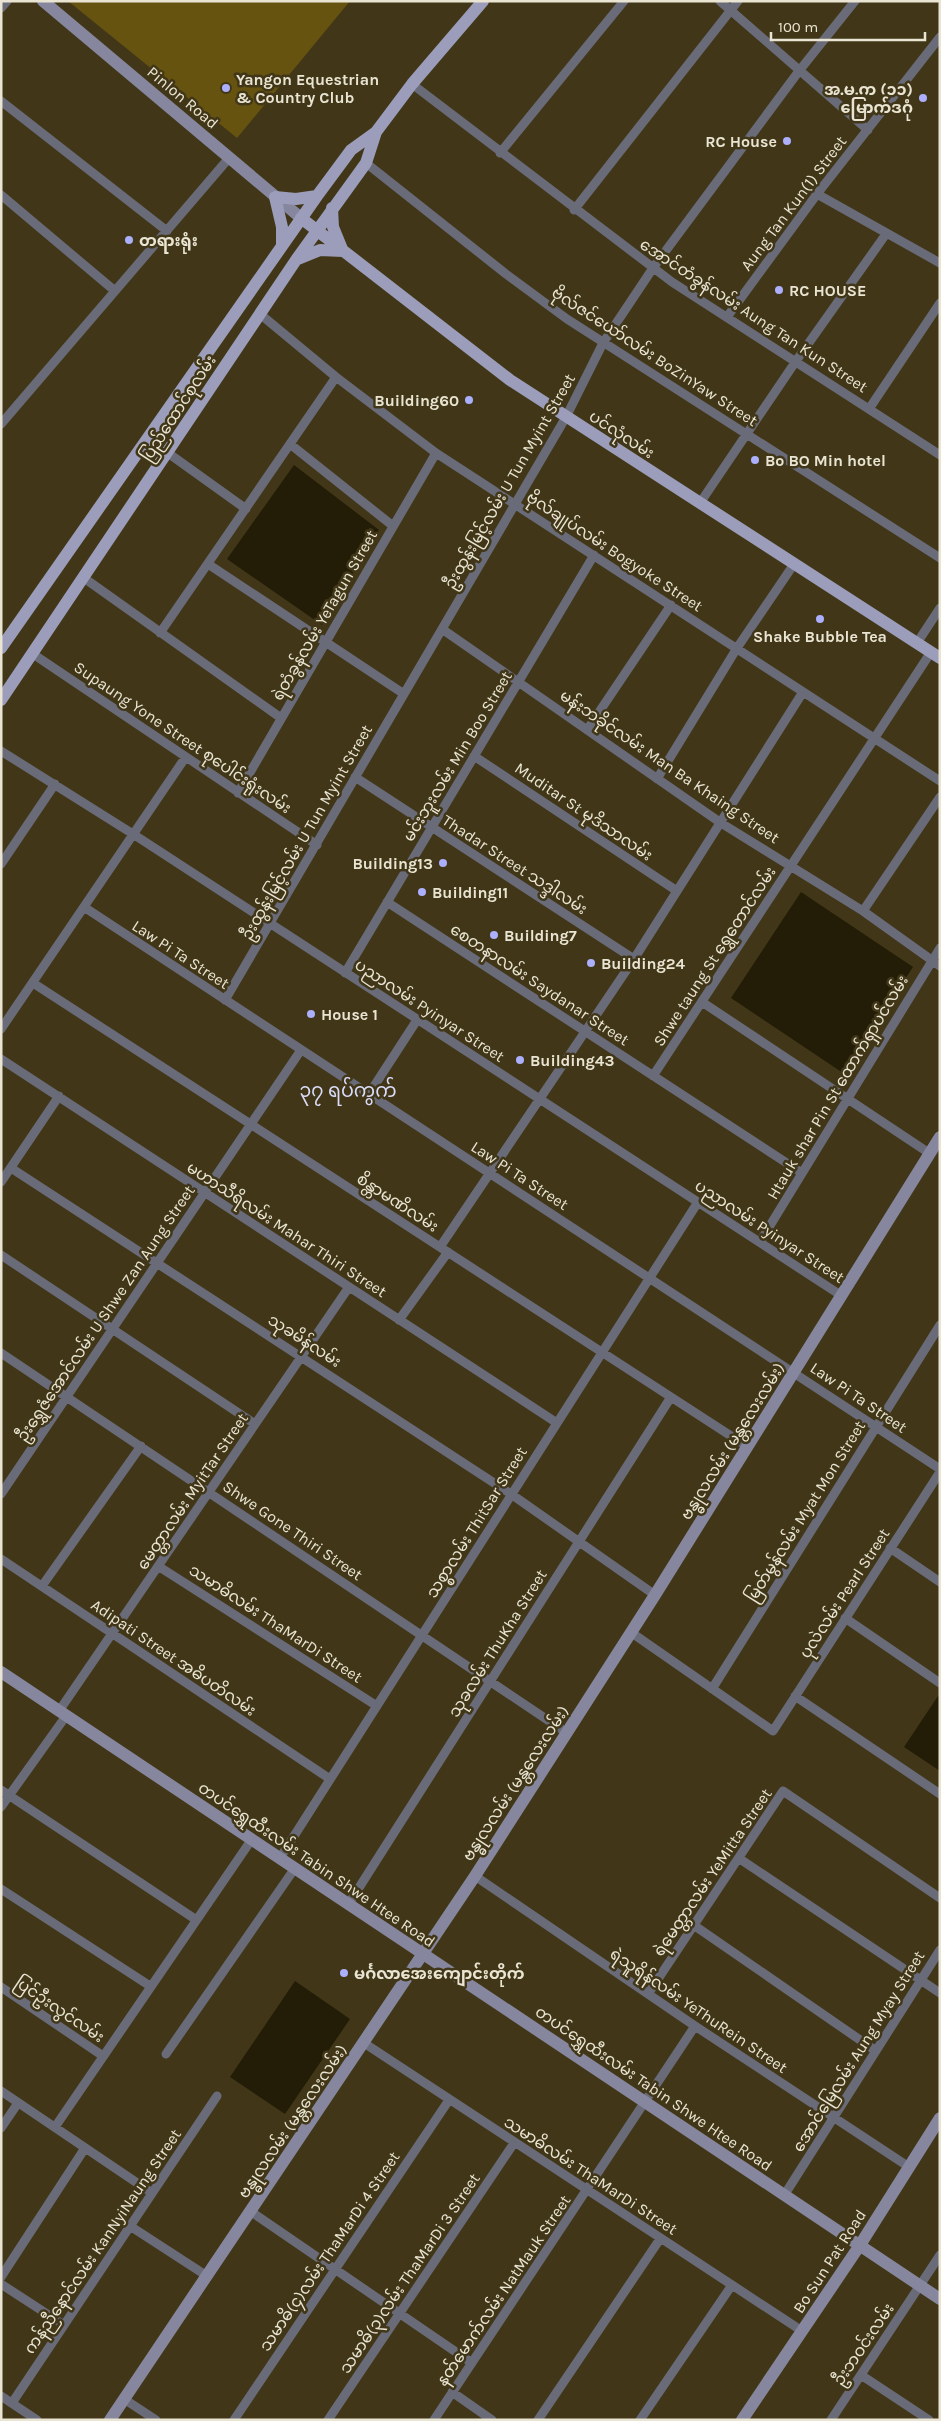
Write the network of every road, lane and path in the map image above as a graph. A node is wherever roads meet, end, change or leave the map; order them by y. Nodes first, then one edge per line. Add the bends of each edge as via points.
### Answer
1 (7, 1) edge
2 (43, 1) edge
3 (483, 1) edge
4 (624, 1) edge
5 (720, 1) edge
6 (738, 1) edge
7 (855, 1) edge
8 (1, 8) edge
9 (731, 10) junction
10 (940, 37) edge
11 (799, 71) junction
12 (412, 84) junction
13 (1, 101) edge
14 (868, 130) junction
15 (376, 132) junction
16 (500, 153) junction
17 (229, 158) junction
18 (366, 162) junction
19 (817, 194) junction
20 (1, 195) edge
21 (316, 196) junction
22 (275, 197) junction
23 (332, 208) junction
24 (574, 210) junction
25 (301, 218) junction
26 (167, 230) junction
27 (316, 231) junction
28 (886, 234) junction
29 (282, 248) junction
30 (343, 251) junction
31 (296, 260) junction
32 (940, 263) edge
33 (653, 268) junction
34 (115, 291) junction
35 (940, 303) edge
36 (260, 314) junction
37 (727, 317) junction
38 (603, 343) junction
39 (796, 361) junction
40 (336, 377) junction
41 (869, 409) junction
42 (566, 417) junction
43 (1, 424) edge
44 (747, 434) junction
45 (290, 444) junction
46 (168, 453) junction
47 (436, 453) junction
48 (940, 455) edge
49 (700, 503) junction
50 (515, 504) junction
51 (246, 509) junction
52 (393, 526) junction
53 (594, 555) junction
54 (940, 558) edge
55 (208, 564) junction
56 (794, 564) junction
57 (84, 578) junction
58 (671, 605) junction
59 (940, 608) edge
60 (442, 629) junction
61 (160, 633) junction
62 (3, 641) edge
63 (326, 643) junction
64 (917, 643) junction
65 (737, 648) junction
66 (33, 654) junction
67 (936, 655) edge
68 (518, 681) junction
69 (804, 692) junction
70 (404, 694) junction
71 (1, 700) edge
72 (281, 718) junction
73 (587, 730) junction
74 (875, 739) junction
75 (1, 751) edge
76 (474, 756) junction
77 (185, 758) junction
78 (355, 778) junction
79 (657, 779) junction
80 (940, 781) edge
81 (54, 784) junction
82 (238, 792) junction
83 (940, 797) edge
84 (721, 823) junction
85 (432, 828) junction
86 (133, 834) junction
87 (317, 845) junction
88 (1, 864) edge
89 (792, 865) junction
90 (677, 891) junction
91 (387, 902) junction
92 (84, 907) junction
93 (863, 911) junction
94 (269, 924) junction
95 (940, 948) edge
96 (634, 959) junction
97 (936, 963) edge
98 (345, 973) junction
99 (33, 983) junction
100 (224, 1000) junction
101 (702, 1002) junction
102 (418, 1020) junction
103 (1, 1029) edge
104 (585, 1032) junction
105 (301, 1050) junction
106 (1, 1059) edge
107 (653, 1076) junction
108 (369, 1094) junction
109 (59, 1096) junction
110 (848, 1098) junction
111 (540, 1100) junction
112 (251, 1124) junction
113 (940, 1137) edge
114 (929, 1153) junction
115 (11, 1168) junction
116 (802, 1173) junction
117 (491, 1174) junction
118 (1, 1182) edge
119 (205, 1192) junction
120 (698, 1202) junction
121 (760, 1242) junction
122 (440, 1247) junction
123 (448, 1252) junction
124 (1, 1255) edge
125 (157, 1263) junction
126 (650, 1277) junction
127 (349, 1287) junction
128 (842, 1296) junction
129 (399, 1320) junction
130 (940, 1324) edge
131 (113, 1329) junction
132 (602, 1352) junction
133 (1, 1353) edge
134 (302, 1356) junction
135 (794, 1372) junction
136 (67, 1397) junction
137 (671, 1397) junction
138 (556, 1423) junction
139 (255, 1424) junction
140 (876, 1426) junction
141 (141, 1446) junction
142 (748, 1447) junction
143 (940, 1470) edge
144 (209, 1492) junction
145 (1, 1494) edge
146 (512, 1494) junction
147 (580, 1542) junction
148 (890, 1548) junction
149 (1, 1559) edge
150 (158, 1566) junction
151 (940, 1582) edge
152 (42, 1586) junction
153 (655, 1595) junction
154 (845, 1618) junction
155 (112, 1633) junction
156 (632, 1633) junction
157 (422, 1635) junction
158 (1, 1672) edge
159 (491, 1681) junction
160 (940, 1683) edge
161 (712, 1689) junction
162 (795, 1696) junction
163 (377, 1706) junction
164 (62, 1713) junction
165 (567, 1733) junction
166 (330, 1779) junction
167 (5, 1792) edge
168 (940, 1794) edge
169 (1, 1807) edge
170 (252, 1839) junction
171 (280, 1858) junction
172 (740, 1859) junction
173 (295, 1868) junction
174 (475, 1876) junction
175 (1, 1889) edge
176 (940, 1898) edge
177 (348, 1905) junction
178 (195, 1919) junction
179 (695, 1926) junction
180 (940, 1950) edge
181 (423, 1955) junction
182 (921, 1980) junction
183 (150, 1986) junction
184 (1, 1987) edge
185 (940, 1993) edge
186 (648, 1994) junction
187 (695, 2026) junction
188 (364, 2043) junction
189 (876, 2050) junction
190 (166, 2054) dead end
191 (103, 2056) junction
192 (1, 2091) edge
193 (217, 2096) dead end
194 (449, 2100) junction
195 (646, 2102) junction
196 (18, 2103) junction
197 (833, 2118) junction
198 (940, 2118) edge
199 (55, 2127) junction
200 (1, 2128) edge
201 (514, 2142) junction
202 (86, 2148) junction
203 (909, 2167) junction
204 (587, 2191) junction
205 (152, 2194) junction
206 (785, 2194) junction
207 (250, 2211) junction
208 (130, 2226) junction
209 (660, 2239) junction
210 (860, 2245) junction
211 (940, 2255) edge
212 (335, 2269) junction
213 (207, 2276) junction
214 (1, 2277) edge
215 (1, 2284) edge
216 (732, 2286) junction
217 (920, 2286) junction
218 (940, 2299) edge
219 (400, 2314) junction
220 (64, 2325) junction
221 (802, 2331) junction
222 (472, 2363) junction
223 (860, 2375) junction
224 (452, 2392) junction
225 (1, 2396) edge
226 (124, 2399) junction
227 (12, 2403) junction
228 (37, 2420) edge
229 (110, 2420) edge
230 (156, 2420) edge
231 (234, 2420) edge
232 (328, 2420) edge
233 (434, 2420) edge
234 (492, 2420) edge
235 (538, 2420) edge
236 (640, 2420) edge
237 (742, 2420) edge
238 (831, 2420) edge
239 (929, 2420) edge

1 - 8 street
2 - 17 street, Pinlon Road
3 - 12 main road, ပြည်ထောင်စုလမ်း
4 - 16 street
5 - 9 street
6 - 9 street
7 - 11 street, ဦးထွန်းမြင့်လမ်း U Tun Myint Street
9 - 11 street
9 - 24 street
10 - 14 street, Aung Tan Kun(1) Street
11 - 14 street
11 - 33 street, ဦးထွန်းမြင့်လမ်း U Tun Myint Street
12 - 15 main road, ပြည်ထောင်စုလမ်း
12 - 16 street, အောင်တံခွန်လမ်း Aung Tan Kun Street
13 - 26 street
14 - 19 street, Aung Tan Kun(1) Street
15 - 18 main road, ပြည်ထောင်စုလမ်း
15 - 21 main road, ပြည်ထောင်စုလမ်း via 351,150
16 - 24 street, အောင်တံခွန်လမ်း Aung Tan Kun Street
17 - 22 street, Pinlon Road
17 - 26 street
18 - 23 main road, ပြည်ထောင်စုလမ်း
18 - 38 street, ဗိုလ်ဇင်ယော်လမ်း BoZinYaw Street via 506,274
19 - 28 street
19 - 37 street, Aung Tan Kun(1) Street
20 - 34 street
21 - 22 main road via 296,199
21 - 25 main road, ပြည်ထောင်စုလမ်း
22 - 25 street, Pinlon Road
22 - 29 main road via 282,227
23 - 27 main road, ပြည်ထောင်စုလမ်း
23 - 30 main road via 333,227
24 - 33 street, အောင်တံခွန်လမ်း Aung Tan Kun Street
25 - 27 main road, ပင်လုံလမ်း
25 - 29 main road, ပြည်ထောင်စုလမ်း
26 - 34 street
27 - 30 main road, ပင်လုံလမ်း
27 - 31 main road, ပြည်ထောင်စုလမ်း
28 - 32 street
28 - 39 street
29 - 62 main road, ပြည်ထောင်စုလမ်း
30 - 31 main road via 320,250
30 - 42 main road, ပင်လုံလမ်း via 510,380
31 - 36 main road, ပြည်ထောင်စုလမ်း
33 - 37 street, အောင်တံခွန်လမ်း Aung Tan Kun Street
33 - 38 street, ဦးထွန်းမြင့်လမ်း U Tun Myint Street
34 - 43 street
35 - 41 street
36 - 40 street, ဗိုလ်ချုပ်လမ်း Bogyoke Street
36 - 46 main road, ပြည်ထောင်စုလမ်း
37 - 39 street, အောင်တံခွန်လမ်း Aung Tan Kun Street
38 - 42 street, ဦးထွန်းမြင့်လမ်း U Tun Myint Street
38 - 44 street, ဗိုလ်ဇင်ယော်လမ်း BoZinYaw Street
39 - 41 street, အောင်တံခွန်လမ်း Aung Tan Kun Street
39 - 44 street
40 - 45 street
40 - 47 street, ဗိုလ်ချုပ်လမ်း Bogyoke Street
41 - 48 street, အောင်တံခွန်လမ်း Aung Tan Kun Street
42 - 49 main road, ပင်လုံလမ်း
42 - 50 street, ဦးထွန်းမြင့်လမ်း U Tun Myint Street
44 - 49 street
44 - 54 street, ဗိုလ်ဇင်ယော်လမ်း BoZinYaw Street
45 - 51 street
45 - 52 street
46 - 51 street
46 - 57 main road, ပြည်ထောင်စုလမ်း
47 - 50 street, ဗိုလ်ချုပ်လမ်း Bogyoke Street
47 - 52 street, ရဲတံခွန်လမ်း YeTagun Street
49 - 56 main road, ပင်လုံလမ်း
50 - 53 street, ဗိုလ်ချုပ်လမ်း Bogyoke Street
50 - 60 street, ဦးထွန်းမြင့်လမ်း U Tun Myint Street
51 - 55 street
52 - 63 street, ရဲတံခွန်လမ်း YeTagun Street
53 - 58 street, ဗိုလ်ချုပ်လမ်း Bogyoke Street
53 - 68 street, မင်းဘူးလမ်း Min Boo Street
55 - 61 street
55 - 63 street
56 - 64 main road, ပင်လုံလမ်း
56 - 65 street
57 - 61 street
57 - 66 main road, ပြည်ထောင်စုလမ်း
58 - 65 street, ဗိုလ်ချုပ်လမ်း Bogyoke Street
58 - 73 street
59 - 64 street
60 - 68 street, မန်းဘခိုင်လမ်း Man Ba Khaing Street
60 - 70 street, ဦးထွန်းမြင့်လမ်း U Tun Myint Street
61 - 72 street
63 - 70 street
63 - 72 street, ရဲတံခွန်လမ်း YeTagun Street
64 - 67 main road, ပင်လုံလမ်း
65 - 69 street, ဗိုလ်ချုပ်လမ်း Bogyoke Street
65 - 79 street
66 - 71 main road, ပြည်ထောင်စုလမ်း
66 - 77 street, Supaung Yone Street စုပေါင်းရုံးလမ်း
67 - 74 street, Shwe taung St ရွှေတောင်လမ်း
68 - 73 street, မန်းဘခိုင်လမ်း Man Ba Khaing Street
68 - 76 street, မင်းဘူးလမ်း Min Boo Street
69 - 74 street, ဗိုလ်ချုပ်လမ်း Bogyoke Street
69 - 84 street
70 - 78 street, ဦးထွန်းမြင့်လမ်း U Tun Myint Street
72 - 82 street, ရဲတံခွန်လမ်း YeTagun Street
73 - 79 street, မန်းဘခိုင်လမ်း Man Ba Khaing Street
74 - 80 street, ဗိုလ်ချုပ်လမ်း Bogyoke Street
74 - 89 street, Shwe taung St ရွှေတောင်လမ်း
75 - 81 street, ပညာလမ်း Pyinyar Street
76 - 85 street, မင်းဘူးလမ်း Min Boo Street
76 - 90 street, Muditar St မုဒိသာလမ်း
77 - 82 street, Supaung Yone Street စုပေါင်းရုံးလမ်း
77 - 86 street
78 - 85 street, Thadar Street သဒ္ဒါလမ်း
78 - 87 street, ဦးထွန်းမြင့်လမ်း U Tun Myint Street
79 - 84 street, မန်းဘခိုင်လမ်း Man Ba Khaing Street
81 - 86 street, ပညာလမ်း Pyinyar Street
81 - 88 street
82 - 87 street, Supaung Yone Street စုပေါင်းရုံးလမ်း
83 - 93 street
84 - 89 street, မန်းဘခိုင်လမ်း Man Ba Khaing Street
84 - 90 street
85 - 91 street, မင်းဘူးလမ်း Min Boo Street
85 - 96 street, Thadar Street သဒ္ဒါလမ်း
86 - 92 street
86 - 94 street, ပညာလမ်း Pyinyar Street
87 - 94 street, ဦးထွန်းမြင့်လမ်း U Tun Myint Street
89 - 93 street, မန်းဘခိုင်လမ်း Man Ba Khaing Street
89 - 101 street, Shwe taung St ရွှေတောင်လမ်း
90 - 96 street
91 - 98 street, မင်းဘူးလမ်း Min Boo Street
91 - 104 street, စေတနာလမ်း Saydanar Street
92 - 99 street
92 - 100 street, Law Pi Ta Street
93 - 97 street, မန်းဘခိုင်လမ်း Man Ba Khaing Street
94 - 98 street, ပညာလမ်း Pyinyar Street
94 - 100 street, ဦးထွန်းမြင့်လမ်း U Tun Myint Street
95 - 97 street, Htauk shar Pin St ထောက်ရှာပင်လမ်း
96 - 104 street
97 - 110 street, Htauk shar Pin St ထောက်ရှာပင်လမ်း
98 - 102 street, ပညာလမ်း Pyinyar Street
99 - 103 street
99 - 112 street, စိန္တာမဏိလမ်း
100 - 105 street, Law Pi Ta Street
101 - 107 street, Shwe taung St ရွှေတောင်လမ်း
101 - 110 street
102 - 108 street
102 - 111 street, ပညာလမ်း Pyinyar Street
104 - 107 street, စေတနာလမ်း Saydanar Street
104 - 111 street
105 - 108 street, Law Pi Ta Street
105 - 112 street, ဦးရွှေဇံအောင်လမ်း U Shwe Zan Aung Street
106 - 109 street, မဟာသီရိလမ်း Mahar Thiri Street
107 - 116 street, စေတနာလမ်း Saydanar Street
108 - 117 street, Law Pi Ta Street
109 - 115 street
109 - 119 street, မဟာသီရိလမ်း Mahar Thiri Street
110 - 114 street
110 - 116 street, Htauk shar Pin St ထောက်ရှာပင်လမ်း
111 - 117 street
111 - 120 street, ပညာလမ်း Pyinyar Street
112 - 119 street, ဦးရွှေဇံအောင်လမ်း U Shwe Zan Aung Street
112 - 122 street, စိန္တာမဏိလမ်း
113 - 114 street, ဗန္ဓုလလမ်း (မန္တလေးလမ်း)
114 - 128 street, ဗန္ဓုလလမ်း (မန္တလေးလမ်း)
115 - 118 street
115 - 125 street, သုခမိန်လမ်း
116 - 121 street, Htauk shar Pin St ထောက်ရှာပင်လမ်း
117 - 122 street
117 - 126 street, Law Pi Ta Street
119 - 125 street, ဦးရွှေဇံအောင်လမ်း U Shwe Zan Aung Street
119 - 127 street, မဟာသီရိလမ်း Mahar Thiri Street
120 - 121 street, ပညာလမ်း Pyinyar Street
120 - 126 street, သစ္စာလမ်း ThitSar Street
121 - 128 street, ပညာလမ်း Pyinyar Street
122 - 123 street, စိန္တာမဏိလမ်း
123 - 129 street
123 - 132 street, စိန္တာမဏိလမ်း
124 - 131 street
125 - 131 street, ဦးရွှေဇံအောင်လမ်း U Shwe Zan Aung Street
125 - 134 street, သုခမိန်လမ်း
126 - 132 street, သစ္စာလမ်း ThitSar Street
126 - 135 street, Law Pi Ta Street
127 - 129 street, မဟာသီရိလမ်း Mahar Thiri Street
127 - 134 street, မေတ္တာလမ်း MyitTar Street
128 - 135 street, ဗန္ဓုလလမ်း (မန္တလေးလမ်း)
129 - 138 street, မဟာသီရိလမ်း Mahar Thiri Street
130 - 140 street, မြတ်မွန်လမ်း Myat Mon Street
131 - 136 street, ဦးရွှေဇံအောင်လမ်း U Shwe Zan Aung Street
131 - 139 street
132 - 137 street, စိန္တာမဏိလမ်း
132 - 138 street, သစ္စာလမ်း ThitSar Street
133 - 136 street, Shwe Gone Thiri Street
134 - 139 street, မေတ္တာလမ်း MyitTar Street
134 - 146 street, သုခမိန်လမ်း
135 - 140 street, Law Pi Ta Street
135 - 142 street, ဗန္ဓုလလမ်း (မန္တလေးလမ်း)
136 - 141 street, Shwe Gone Thiri Street
136 - 145 street, ဦးရွှေဇံအောင်လမ်း U Shwe Zan Aung Street
137 - 142 street, စိန္တာမဏိလမ်း
137 - 147 street, သုခလမ်း ThuKha Street
138 - 146 street, သစ္စာလမ်း ThitSar Street
139 - 144 street, မေတ္တာလမ်း MyitTar Street
140 - 143 street, Law Pi Ta Street
140 - 161 street, မြတ်မွန်လမ်း Myat Mon Street
141 - 144 street, Shwe Gone Thiri Street
141 - 152 street
142 - 153 street, ဗန္ဓုလလမ်း (မန္တလေးလမ်း)
143 - 148 street, ပုလဲလမ်း Pearl Street
144 - 150 street, မေတ္တာလမ်း MyitTar Street
144 - 157 street, Shwe Gone Thiri Street
146 - 147 street, သုခမိန်လမ်း
146 - 157 street, သစ္စာလမ်း ThitSar Street
147 - 153 street, သုခမိန်လမ်း
147 - 159 street, သုခလမ်း ThuKha Street
148 - 151 street
148 - 154 street, ပုလဲလမ်း Pearl Street
149 - 152 street, Adipati Street အဓိပတိလမ်း
150 - 155 street, မေတ္တာလမ်း MyitTar Street
150 - 163 street, သမာဓိလမ်း ThaMarDi Street
152 - 155 street, Adipati Street အဓိပတိလမ်း
153 - 156 street, ဗန္ဓုလလမ်း (မန္တလေးလမ်း)
154 - 160 street
154 - 162 street, ပုလဲလမ်း Pearl Street
155 - 164 street, မေတ္တာလမ်း MyitTar Street
155 - 166 street, Adipati Street အဓိပတိလမ်း
156 - 161 street
156 - 165 street, ဗန္ဓုလလမ်း (မန္တလေးလမ်း)
157 - 159 street, Shwe Gone Thiri Street
157 - 163 street, သစ္စာလမ်း ThitSar Street
158 - 164 street, တပင်ရွှေထီးလမ်း Tabin Shwe Htee Road
159 - 165 street, Shwe Gone Thiri Street
159 - 177 street, သုခလမ်း ThuKha Street
161 - 162 street, ပုလဲလမ်း Pearl Street via 773,1731
162 - 168 street
163 - 166 street, သစ္စာလမ်း ThitSar Street
164 - 167 street, မေတ္တာလမ်း MyitTar Street
164 - 170 street, တပင်ရွှေထီးလမ်း Tabin Shwe Htee Road
165 - 174 street, ဗန္ဓုလလမ်း (မန္တလေးလမ်း)
166 - 171 street, သစ္စာလမ်း ThitSar Street
167 - 169 street, မေတ္တာလမ်း MyitTar Street
167 - 178 street
170 - 171 street, တပင်ရွှေထီးလမ်း Tabin Shwe Htee Road
170 - 178 street
171 - 173 street, တပင်ရွှေထီးလမ်း Tabin Shwe Htee Road
172 - 176 street, ရဲမေတ္တာလမ်း YeMitta Street via 783,1791
172 - 179 street, ရဲမေတ္တာလမ်း YeMitta Street
172 - 182 street
173 - 177 street, တပင်ရွှေထီးလမ်း Tabin Shwe Htee Road
173 - 190 street
174 - 181 street, ဗန္ဓုလလမ်း (မန္တလေးလမ်း)
174 - 186 street, ရဲသူရိန်လမ်း YeThuRein Street
175 - 183 street
177 - 181 street, တပင်ရွှေထီးလမ်း Tabin Shwe Htee Road
178 - 183 street
179 - 186 street, ရဲမေတ္တာလမ်း YeMitta Street
179 - 189 street
180 - 182 street, အောင်မြေလမ်း Aung Myay Street
181 - 188 street, ဗန္ဓုလလမ်း (မန္တလေးလမ်း)
181 - 195 street, တပင်ရွှေထီးလမ်း Tabin Shwe Htee Road
182 - 185 street
182 - 189 street, အောင်မြေလမ်း Aung Myay Street
183 - 191 street
184 - 191 street, ပြင်ဦးလွင်လမ်း
186 - 187 street, ရဲသူရိန်လမ်း YeThuRein Street
187 - 195 street, နတ်မောက်လမ်း NatMauk Street
187 - 197 street, ရဲသူရိန်လမ်း YeThuRein Street
188 - 194 street, သမာဓိလမ်း ThaMarDi Street
188 - 207 street, ဗန္ဓုလလမ်း (မန္တလေးလမ်း)
189 - 197 street, အောင်မြေလမ်း Aung Myay Street
191 - 199 street
192 - 196 street
193 - 205 street, ကန်ညီနောင်လမ်း KanNyiNaung Street
194 - 201 street, သမာဓိလမ်း ThaMarDi Street
194 - 212 street, သမာဓိ(၄)လမ်း ThaMarDi 4 Street
195 - 204 street, နတ်မောက်လမ်း NatMauk Street
195 - 206 street, တပင်ရွှေထီးလမ်း Tabin Shwe Htee Road
196 - 199 street
196 - 200 street
197 - 203 street, ရဲသူရိန်လမ်း YeThuRein Street
197 - 206 street, အောင်မြေလမ်း Aung Myay Street
198 - 203 street, Bo Sun Pat Road
199 - 202 street
201 - 204 street, သမာဓိလမ်း ThaMarDi Street
201 - 219 street, သမာဓိ(၃)လမ်း ThaMarDi 3 Street
202 - 205 street
202 - 214 street
203 - 210 street, Bo Sun Pat Road
204 - 209 street, သမာဓိလမ်း ThaMarDi Street
204 - 222 street, နတ်မောက်လမ်း NatMauk Street
205 - 208 street, ကန်ညီနောင်လမ်း KanNyiNaung Street
206 - 210 street, တပင်ရွှေထီးလမ်း Tabin Shwe Htee Road
207 - 212 street
207 - 213 street, ဗန္ဓုလလမ်း (မန္တလေးလမ်း)
208 - 213 street
208 - 220 street, ကန်ညီနောင်လမ်း KanNyiNaung Street
209 - 216 street, သမာဓိလမ်း ThaMarDi Street
209 - 235 street
210 - 217 street, တပင်ရွှေထီးလမ်း Tabin Shwe Htee Road
210 - 221 street, Bo Sun Pat Road
211 - 217 street, ဦးဘဝင်းလမ်း
212 - 219 street
212 - 231 street, သမာဓိ(၄)လမ်း ThaMarDi 4 Street
213 - 226 street, ဗန္ဓုလလမ်း (မန္တလေးလမ်း)
215 - 220 street
216 - 221 street, သမာဓိလမ်း ThaMarDi Street
216 - 236 street
217 - 218 street, တပင်ရွှေထီးလမ်း Tabin Shwe Htee Road
217 - 223 street, ဦးဘဝင်းလမ်း
219 - 222 street
219 - 232 street, သမာဓိ(၃)လမ်း ThaMarDi 3 Street
220 - 227 street, ကန်ညီနောင်လမ်း KanNyiNaung Street
221 - 237 street, Bo Sun Pat Road
222 - 224 street, နတ်မောက်လမ်း NatMauk Street
223 - 238 street, ဦးဘဝင်းလမ်း
223 - 239 street
224 - 233 street, နတ်မောက်လမ်း NatMauk Street
224 - 234 street
225 - 227 street
226 - 229 street, ဗန္ဓုလလမ်း (မန္တလေးလမ်း)
226 - 230 street
227 - 228 street

